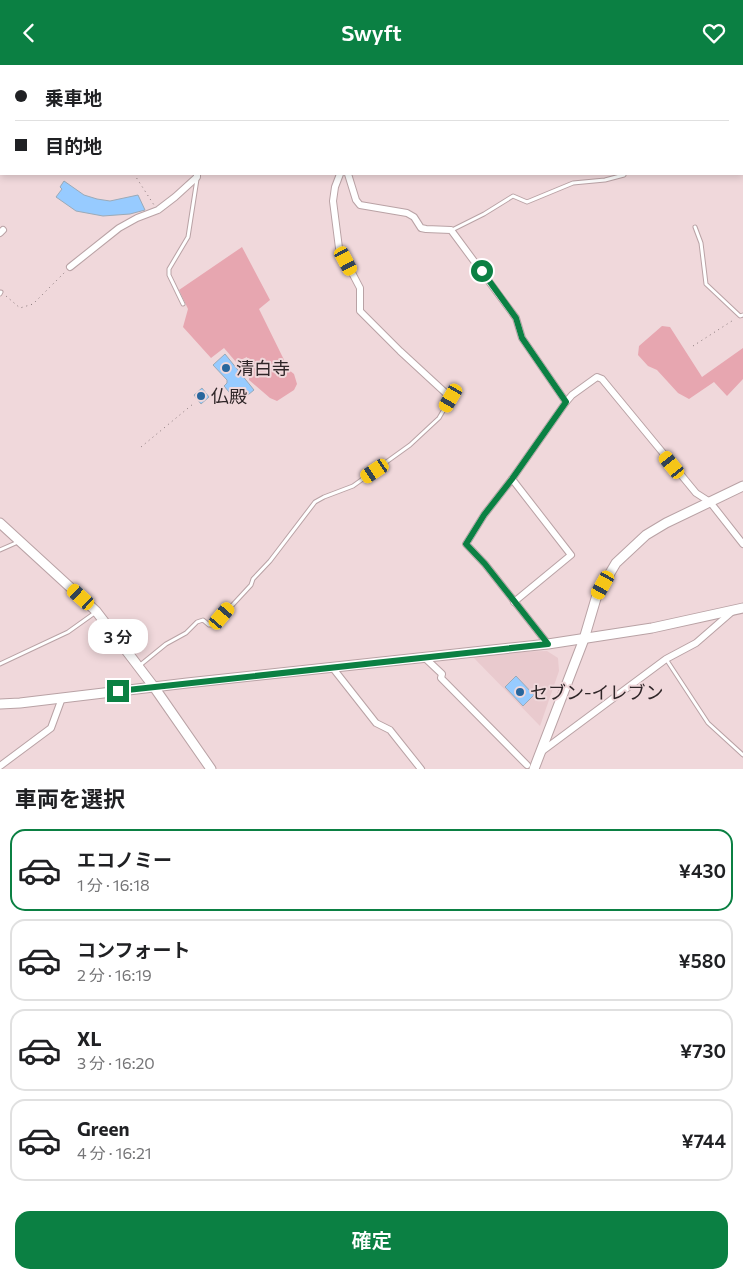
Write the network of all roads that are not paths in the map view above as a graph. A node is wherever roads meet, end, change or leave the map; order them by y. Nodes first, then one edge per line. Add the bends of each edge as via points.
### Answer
1 (340, 175) edge
2 (348, 175) edge
3 (624, 175) dead end
4 (197, 176) edge
5 (695, 227) dead end
6 (451, 230) junction
7 (70, 267) road end
8 (183, 305) dead end
9 (741, 316) edge
10 (451, 398) joint
11 (566, 402) junction
12 (512, 479) junction
13 (743, 486) edge
14 (710, 502) junction
15 (0, 523) edge
16 (20, 541) junction
17 (743, 544) edge
18 (0, 550) edge
19 (514, 603) junction
20 (739, 609) edge
21 (96, 611) junction
22 (584, 639) junction
23 (548, 644) junction
24 (424, 657) junction
25 (666, 659) junction
26 (0, 664) edge
27 (138, 666) junction
28 (332, 667) junction
29 (154, 687) junction
30 (62, 698) junction
31 (0, 704) edge
32 (540, 753) junction
33 (743, 755) edge
34 (0, 766) edge
35 (529, 768) edge
36 (211, 769) edge
37 (421, 769) edge

1 - 10 street via 334,201 340,248 360,288 360,311
2 - 6 street via 360,205 407,213 426,229
3 - 6 lane via 573,183 526,202 513,195
4 - 7 street via 158,210 119,228
4 - 8 lane via 188,237 169,269
5 - 9 lane via 701,243 706,284
6 - 11 street via 516,318 522,338
10 - 27 lane via 439,418 410,445 353,486 315,502 251,585 214,625 203,620 197,622
11 - 12 street
11 - 14 street via 597,377 602,379 696,493
12 - 19 street via 466,544
12 - 19 street via 571,555
13 - 14 street
14 - 17 street
14 - 22 street via 646,535 616,563 597,595
15 - 16 street
16 - 18 lane
16 - 21 street
19 - 23 street
20 - 22 street
20 - 25 street via 696,643
21 - 26 lane via 68,632
21 - 27 street
22 - 23 street
22 - 32 street
23 - 24 street
24 - 28 street
24 - 35 street
25 - 32 street
25 - 33 lane via 708,723
27 - 29 street
28 - 29 street
28 - 37 street via 376,723 390,730
29 - 30 street
29 - 36 street
30 - 31 street
30 - 34 street via 51,728
32 - 35 street

